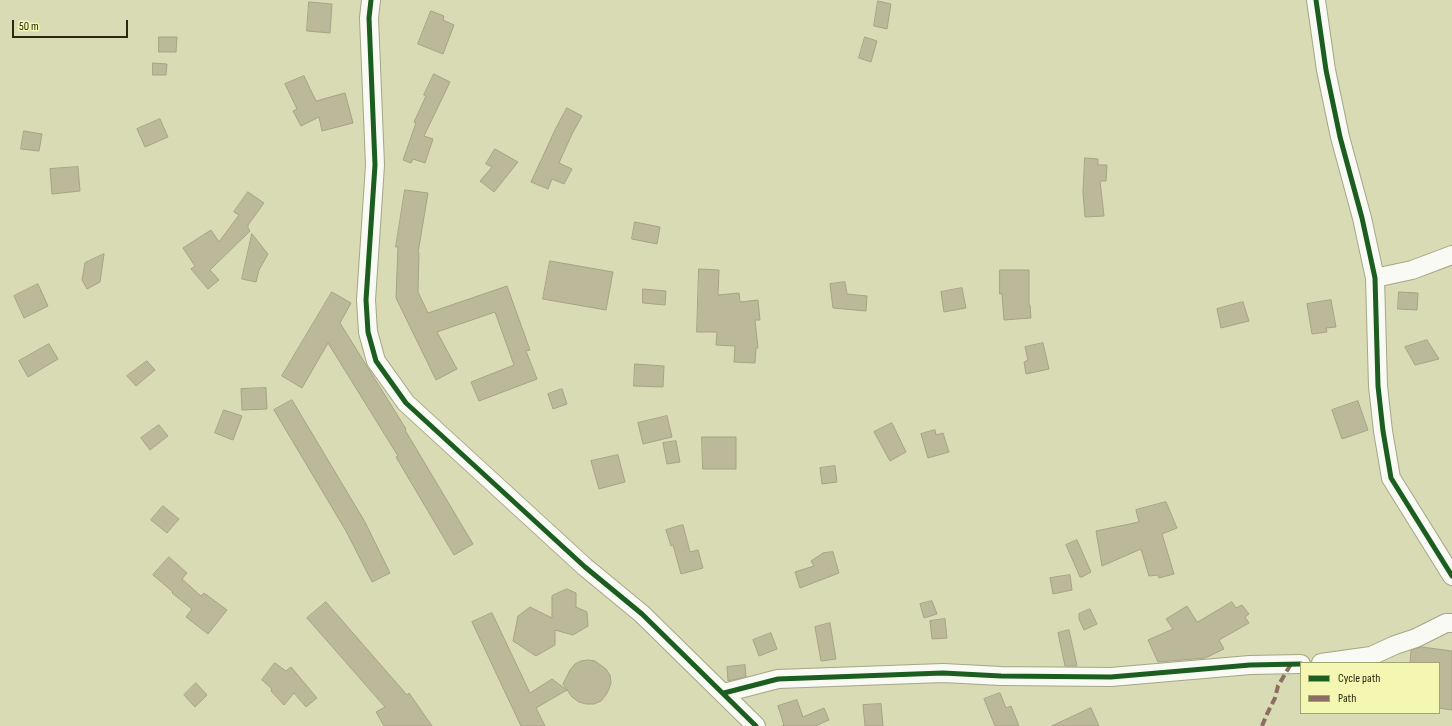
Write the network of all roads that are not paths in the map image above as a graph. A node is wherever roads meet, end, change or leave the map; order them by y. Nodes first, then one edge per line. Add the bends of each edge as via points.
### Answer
1 (370, 0) edge
2 (1316, 0) edge
3 (1452, 255) edge
4 (1375, 278) junction
5 (1452, 576) edge
6 (1452, 623) edge
7 (1328, 662) edge
8 (1300, 664) edge
9 (724, 693) junction
10 (756, 726) edge

1 - 9 street via 375,165 366,300 368,332 376,361 406,403 585,567 642,614
2 - 4 street via 1326,70
3 - 4 street via 1412,270
4 - 5 street via 1378,386 1391,478
6 - 7 street via 1446,623 1371,656
8 - 9 street via 1250,665 1111,677 943,673 778,679
9 - 10 street

